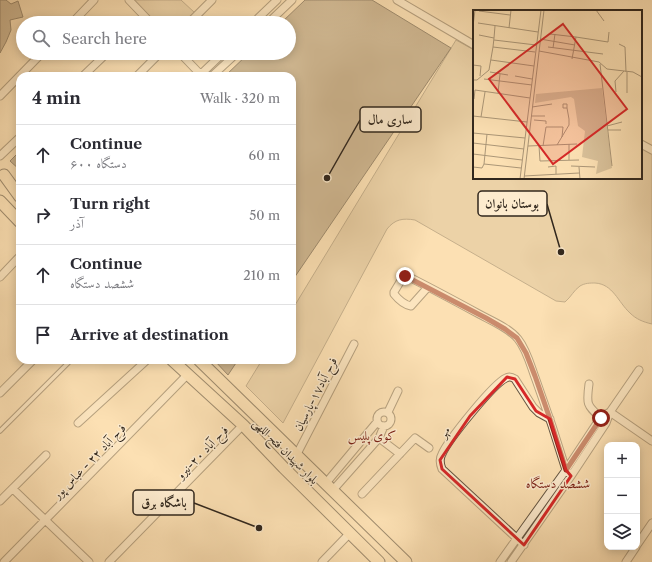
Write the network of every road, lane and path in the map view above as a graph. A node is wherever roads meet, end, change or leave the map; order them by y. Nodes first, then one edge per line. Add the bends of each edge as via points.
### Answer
1 (94, 0) edge
2 (129, 0) edge
3 (212, 0) edge
4 (277, 0) edge
5 (292, 0) edge
6 (397, 0) edge
7 (79, 16) edge
8 (144, 16) edge
9 (196, 16) edge
10 (261, 16) edge
11 (275, 16) edge
12 (473, 44) edge
13 (35, 60) edge
14 (100, 60) edge
15 (153, 60) edge
16 (187, 60) edge
17 (216, 60) edge
18 (229, 60) edge
19 (24, 72) edge
20 (87, 72) edge
21 (141, 72) edge
22 (198, 72) edge
23 (204, 72) edge
24 (216, 72) edge
25 (16, 80) edge
26 (0, 96) edge
27 (16, 141) edge
28 (642, 145) edge
29 (652, 150) edge
30 (0, 156) edge
31 (2, 173) edge
32 (16, 185) edge
33 (16, 192) edge
34 (2, 207) edge
35 (16, 219) edge
36 (16, 260) edge
37 (0, 277) edge
38 (428, 287) junction
39 (354, 344) dead end
40 (29, 364) edge
41 (68, 364) edge
42 (143, 364) edge
43 (177, 364) edge
44 (203, 364) edge
45 (640, 370) dead end
46 (188, 374) junction
47 (589, 384) dead end
48 (398, 391) dead end
49 (0, 393) edge
50 (388, 412) junction
51 (610, 412) junction
52 (550, 419) junction
53 (603, 420) junction
54 (377, 422) junction
55 (78, 423) dead end
56 (243, 426) junction
57 (384, 426) junction
58 (0, 431) edge
59 (379, 438) junction
60 (652, 441) edge
61 (429, 448) dead end
62 (296, 454) junction
63 (400, 454) junction
64 (46, 455) dead end
65 (566, 470) junction
66 (571, 476) junction
67 (330, 486) junction
68 (13, 489) junction
69 (362, 494) dead end
70 (0, 501) edge
71 (46, 520) junction
72 (652, 523) edge
73 (350, 533) junction
74 (517, 539) junction
75 (640, 540) edge
76 (524, 545) junction
77 (634, 550) edge
78 (4, 562) edge
79 (89, 562) edge
80 (109, 562) edge
81 (322, 562) edge
82 (379, 562) edge
83 (406, 562) edge
84 (500, 562) edge
85 (511, 562) edge
86 (626, 562) edge

1 - 7 street
2 - 8 street
3 - 9 street
4 - 10 street
5 - 11 street
6 - 12 street
13 - 19 street
14 - 20 street
15 - 21 street
16 - 22 street
17 - 23 street
18 - 24 street
25 - 26 street
27 - 30 street
28 - 29 street
31 - 32 main road
31 - 33 main road
34 - 35 main road
36 - 37 street
38 - 38 street via 411,306 394,294 405,276
38 - 52 street via 517,338 526,353
39 - 62 street, فرح آباد۱۷-پارسیان
40 - 49 street
41 - 58 lane
42 - 55 street
43 - 46 main road, بلوار شهیدان فتح اللهی
44 - 62 main road, بلوار شهیدان فتح اللهی
45 - 51 street
46 - 56 main road, بلوار شهیدان فتح اللهی
46 - 71 street, فرح آباد ۲۲ - عباس پور
47 - 53 street via 588,405
48 - 50 street
50 - 54 street via 377,415
50 - 57 street via 391,417 390,424
51 - 53 street
51 - 60 street
52 - 65 street
52 - 74 street, مهر via 536,411 515,379 507,377 497,384 442,454 442,469
53 - 65 street
53 - 66 street
54 - 57 street
54 - 67 street
56 - 73 main road, بلوار شهیدان فتح اللهی
56 - 80 street, فرح آباد ۲۰-نیرو
57 - 59 street
59 - 63 street
59 - 67 street
61 - 63 street via 415,438
62 - 67 main road, بلوار شهیدان فتح اللهی
63 - 69 street
64 - 68 street
65 - 66 street
65 - 74 street
66 - 76 street
67 - 83 main road, بلوار شهیدان فتح اللهی
68 - 70 street
68 - 71 street
71 - 78 street, فرح آباد ۲۲ - عباس پور
71 - 79 street
72 - 75 street
73 - 81 street
73 - 82 main road, بلوار شهیدان فتح اللهی
74 - 76 street, مهر
74 - 84 street
76 - 85 street
77 - 86 street

